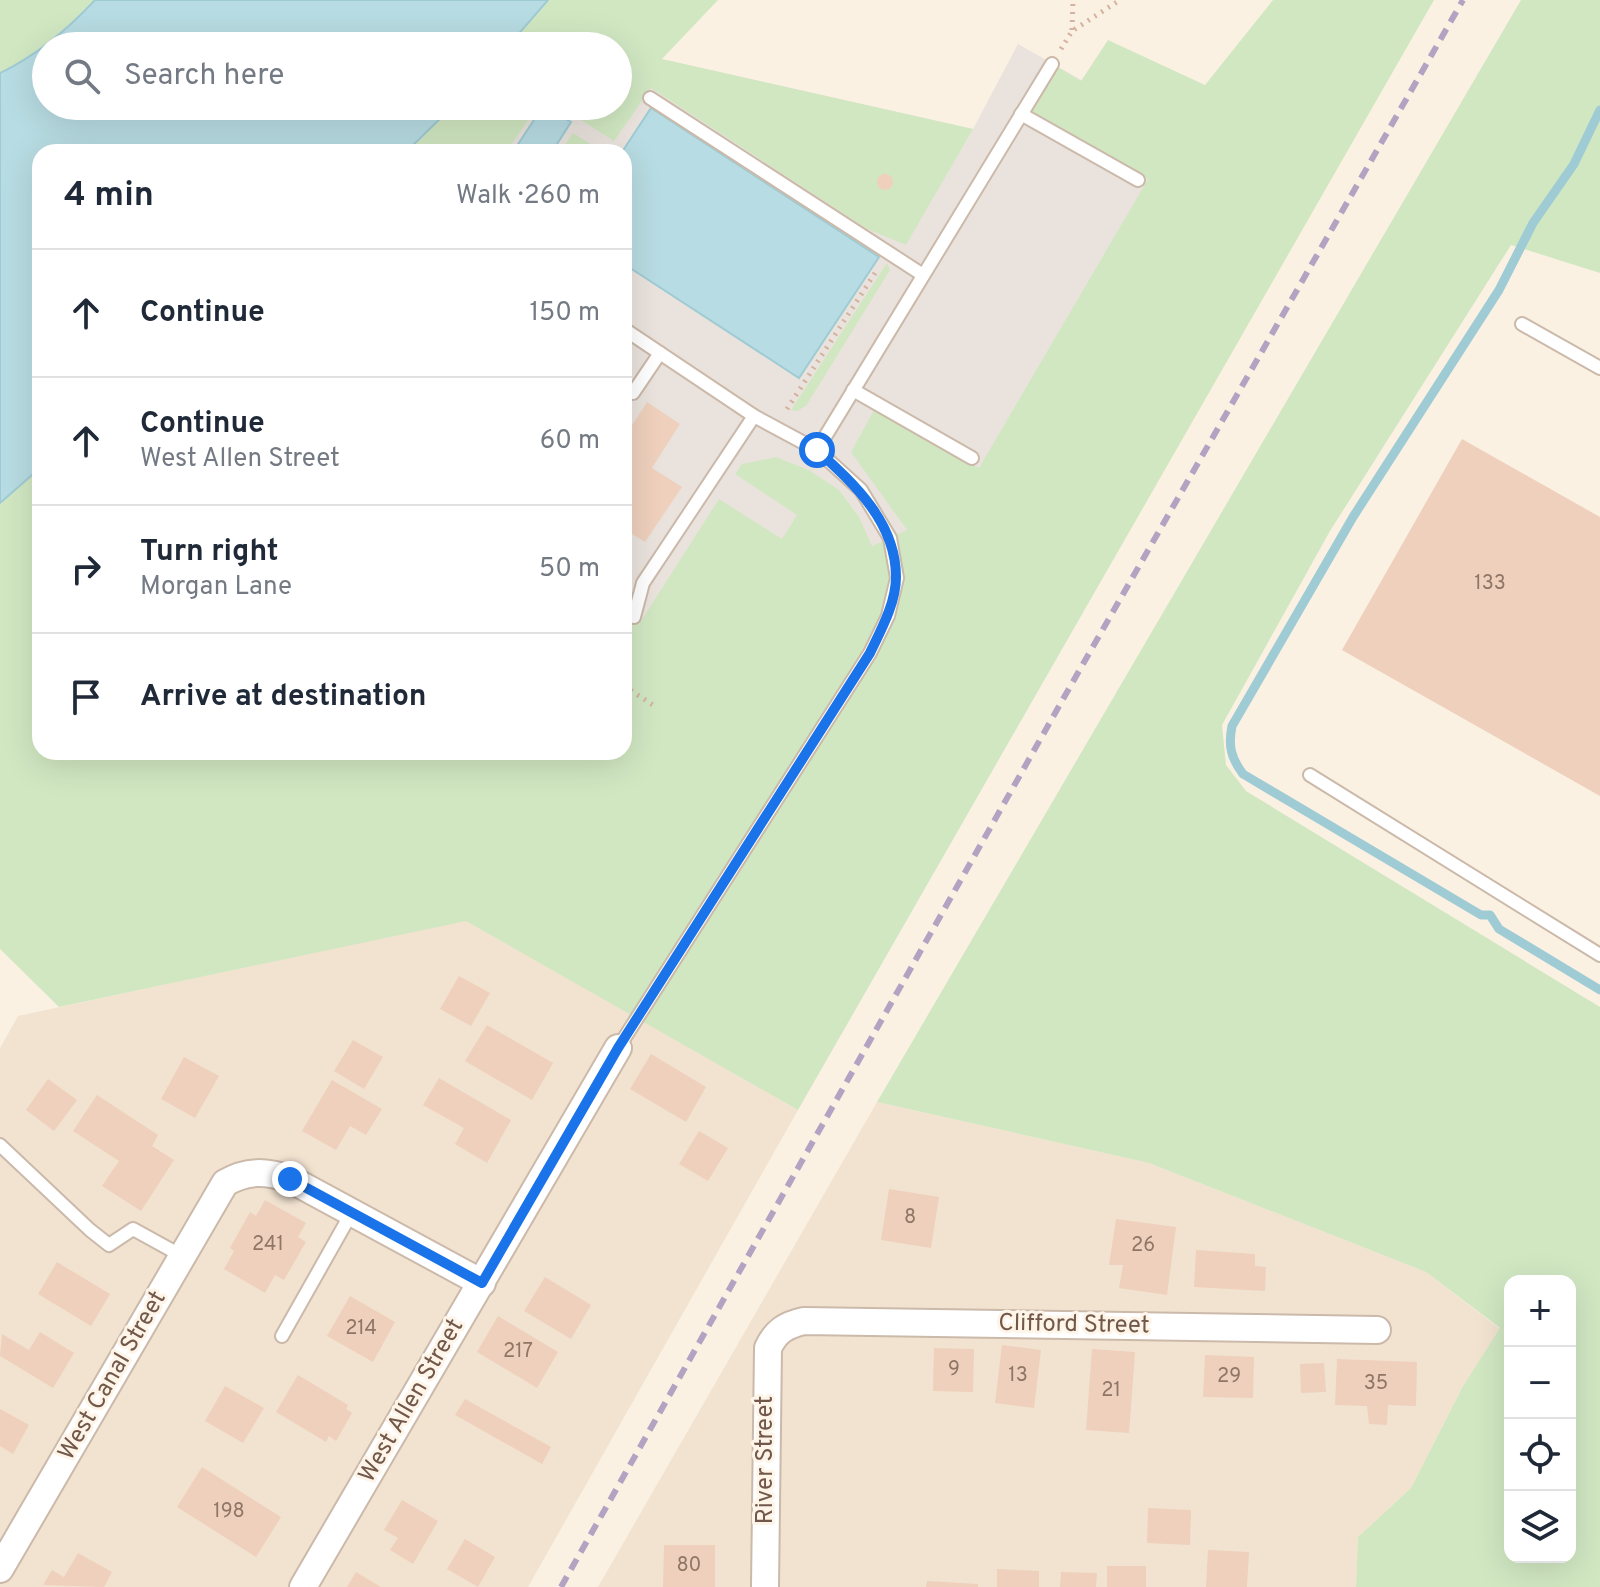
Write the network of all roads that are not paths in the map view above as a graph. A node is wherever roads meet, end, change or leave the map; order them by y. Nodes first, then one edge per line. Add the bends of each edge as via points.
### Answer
1 (1052, 64) road end
2 (650, 98) dead end
3 (1021, 114) junction
4 (1138, 180) dead end
5 (923, 275) junction
6 (1522, 324) dead end
7 (632, 334) edge
8 (660, 353) junction
9 (1600, 368) edge
10 (853, 390) junction
11 (633, 393) dead end
12 (754, 416) junction
13 (817, 450) junction
14 (972, 458) dead end
15 (634, 617) dead end
16 (1310, 775) dead end
17 (1600, 955) edge
18 (618, 1048) joint
19 (0, 1145) edge
20 (352, 1212) junction
21 (182, 1256) junction
22 (482, 1283) junction
23 (1377, 1330) dead end
24 (775, 1334) joint
25 (282, 1336) dead end
26 (0, 1569) edge
27 (303, 1587) edge
28 (765, 1587) edge

1 - 3 lane
2 - 5 lane
3 - 4 lane
3 - 5 lane
5 - 10 lane
6 - 9 lane
7 - 8 lane
8 - 11 lane
8 - 12 lane
10 - 13 lane
10 - 14 lane
12 - 13 lane
12 - 15 lane via 643,583
13 - 18 lane via 861,490 890,538 897,578 888,616 870,653
16 - 17 lane
18 - 22 street, West Allen Street
19 - 21 lane via 109,1245 133,1229
20 - 21 street, West Canal Street via 270,1172 239,1175 225,1183
20 - 22 street
20 - 25 lane
21 - 26 street, West Canal Street
22 - 27 street, West Allen Street
23 - 24 street, Clifford Street via 804,1321
24 - 28 street, River Street via 766,1367

